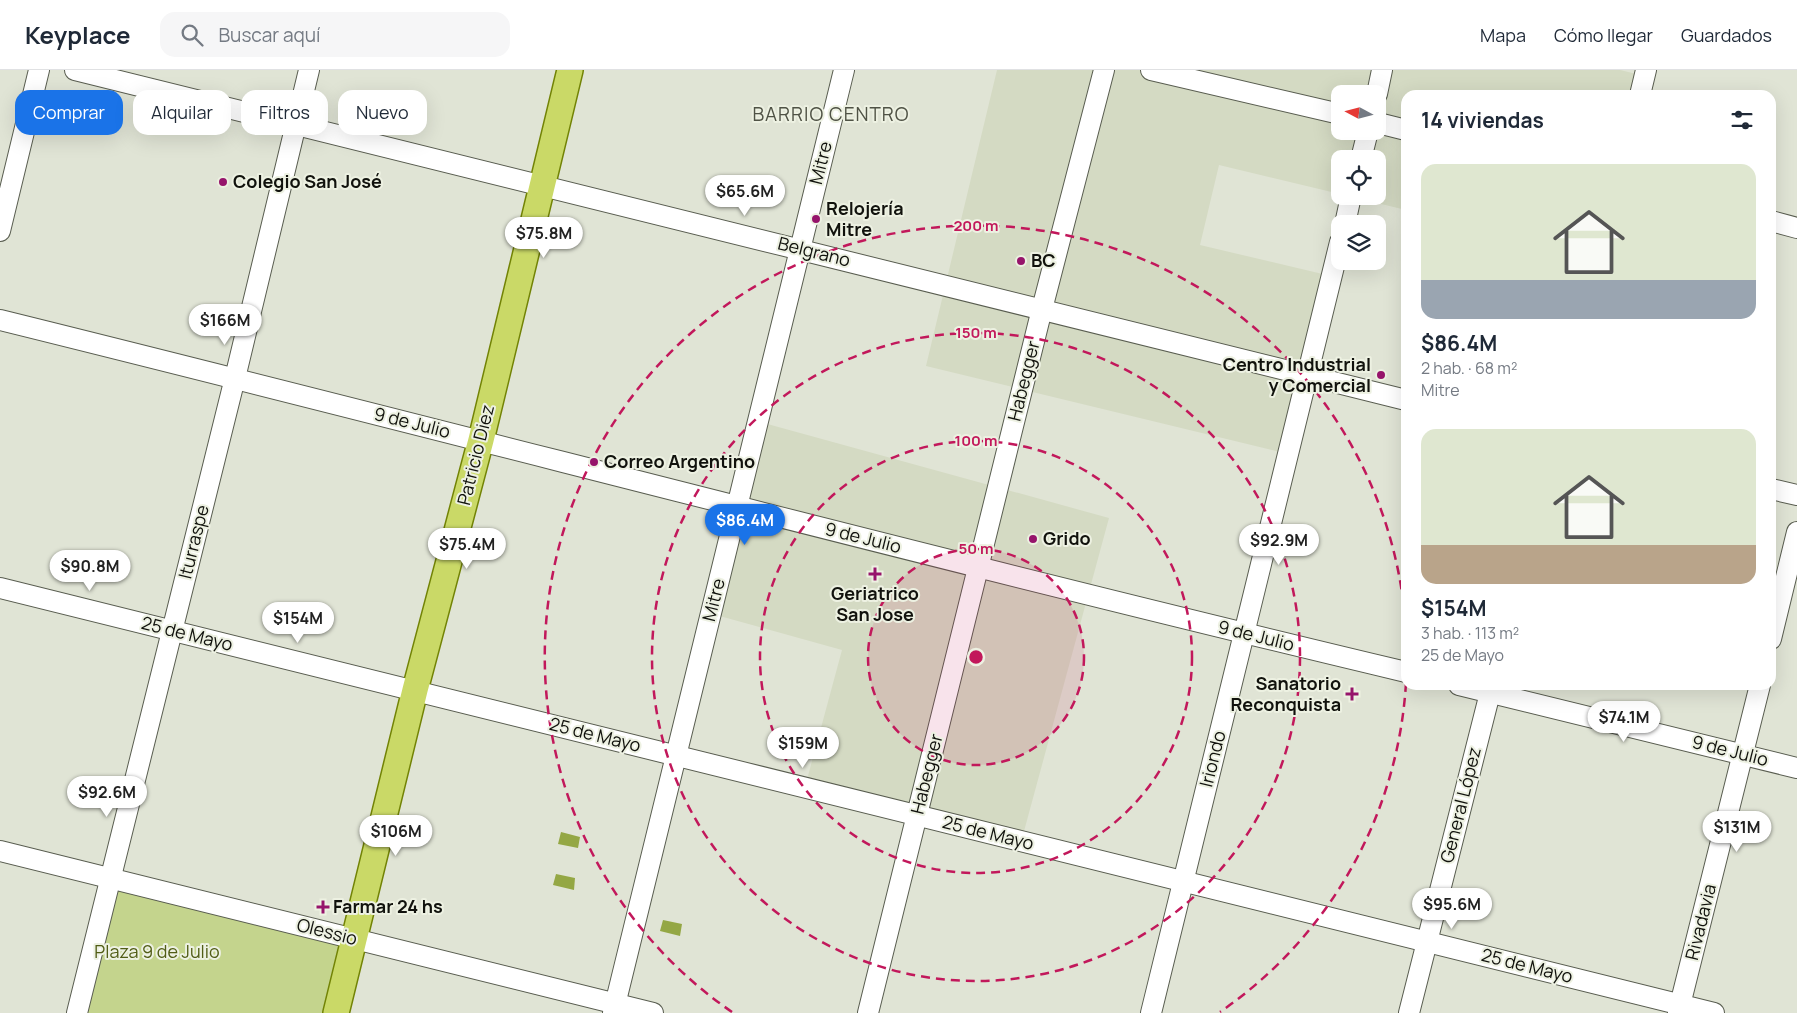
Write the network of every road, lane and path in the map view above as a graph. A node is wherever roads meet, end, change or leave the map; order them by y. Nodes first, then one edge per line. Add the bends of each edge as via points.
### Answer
1 (39, 70) edge
2 (75, 70) edge
3 (309, 70) edge
4 (570, 70) edge
5 (844, 70) edge
6 (1104, 70) edge
7 (1151, 70) edge
8 (1382, 70) edge
9 (1646, 70) edge
10 (1379, 85) edge
11 (304, 90) edge
12 (1641, 90) edge
13 (241, 111) edge
14 (1331, 112) edge
15 (1386, 125) edge
16 (1401, 129) edge
17 (328, 132) edge
18 (292, 135) edge
19 (541, 185) junction
20 (1776, 222) edge
21 (1797, 228) edge
22 (0, 231) edge
23 (799, 249) junction
24 (1333, 270) edge
25 (1042, 309) junction
26 (0, 320) edge
27 (1307, 376) junction
28 (235, 378) junction
29 (1401, 399) edge
30 (481, 440) junction
31 (1776, 490) edge
32 (1797, 495) edge
33 (737, 507) junction
34 (1797, 532) edge
35 (979, 566) junction
36 (0, 588) edge
37 (1776, 618) edge
38 (172, 631) junction
39 (1245, 634) junction
40 (1401, 671) edge
41 (416, 690) junction
42 (1491, 690) edge
43 (1495, 690) edge
44 (1759, 690) edge
45 (675, 755) junction
46 (1743, 755) junction
47 (1797, 768) edge
48 (916, 815) junction
49 (0, 851) edge
50 (110, 878) junction
51 (1183, 881) junction
52 (355, 939) junction
53 (1426, 942) junction
54 (614, 1008) edge
55 (1679, 1009) edge
56 (77, 1013) edge
57 (336, 1013) edge
58 (653, 1013) edge
59 (868, 1013) edge
60 (1151, 1013) edge
61 (1409, 1013) edge
62 (1714, 1013) edge

1 - 22 street
2 - 13 street, Belgrano
3 - 11 street, Iturraspe
4 - 19 main road, Patricio Diez
5 - 23 street, Mitre
6 - 25 street, Habegger
7 - 14 street
8 - 10 street
9 - 12 street
15 - 16 street
17 - 19 street, Belgrano
18 - 28 street, Iturraspe
19 - 23 street, Belgrano
19 - 30 main road, Patricio Diez
20 - 21 street
23 - 25 street, Belgrano
23 - 33 street, Mitre
24 - 27 street, Iriondo
25 - 27 street, Belgrano
25 - 35 street, Habegger
26 - 28 street, 9 de Julio
27 - 29 street, Belgrano
27 - 39 street, Iriondo
28 - 30 street, 9 de Julio
28 - 38 street, Iturraspe
30 - 33 street, 9 de Julio
30 - 41 main road, Patricio Diez
31 - 32 street
33 - 35 street, 9 de Julio
33 - 45 street, Mitre
34 - 37 street
35 - 39 street, 9 de Julio
35 - 48 street, Habegger
36 - 38 street, 25 de Mayo
38 - 41 street, 25 de Mayo
38 - 50 street, Iturraspe
39 - 40 street, 9 de Julio
39 - 51 street, Iriondo
41 - 45 street, 25 de Mayo
41 - 52 main road, Patricio Diez
42 - 53 street, General López
43 - 46 street, 9 de Julio
44 - 46 street, Rivadavia
45 - 48 street, 25 de Mayo
45 - 54 street, Mitre
46 - 47 street, 9 de Julio
46 - 55 street, Rivadavia
48 - 51 street, 25 de Mayo
48 - 59 street, Habegger
49 - 50 street, Olessio
50 - 52 street, Olessio
50 - 56 street, Iturraspe
51 - 53 street, 25 de Mayo
51 - 60 street, Iriondo
52 - 54 street, Olessio
52 - 57 main road, Patricio Diez
53 - 55 street, 25 de Mayo
53 - 61 street, General López
54 - 58 street, Olessio
55 - 62 street, 25 de Mayo

